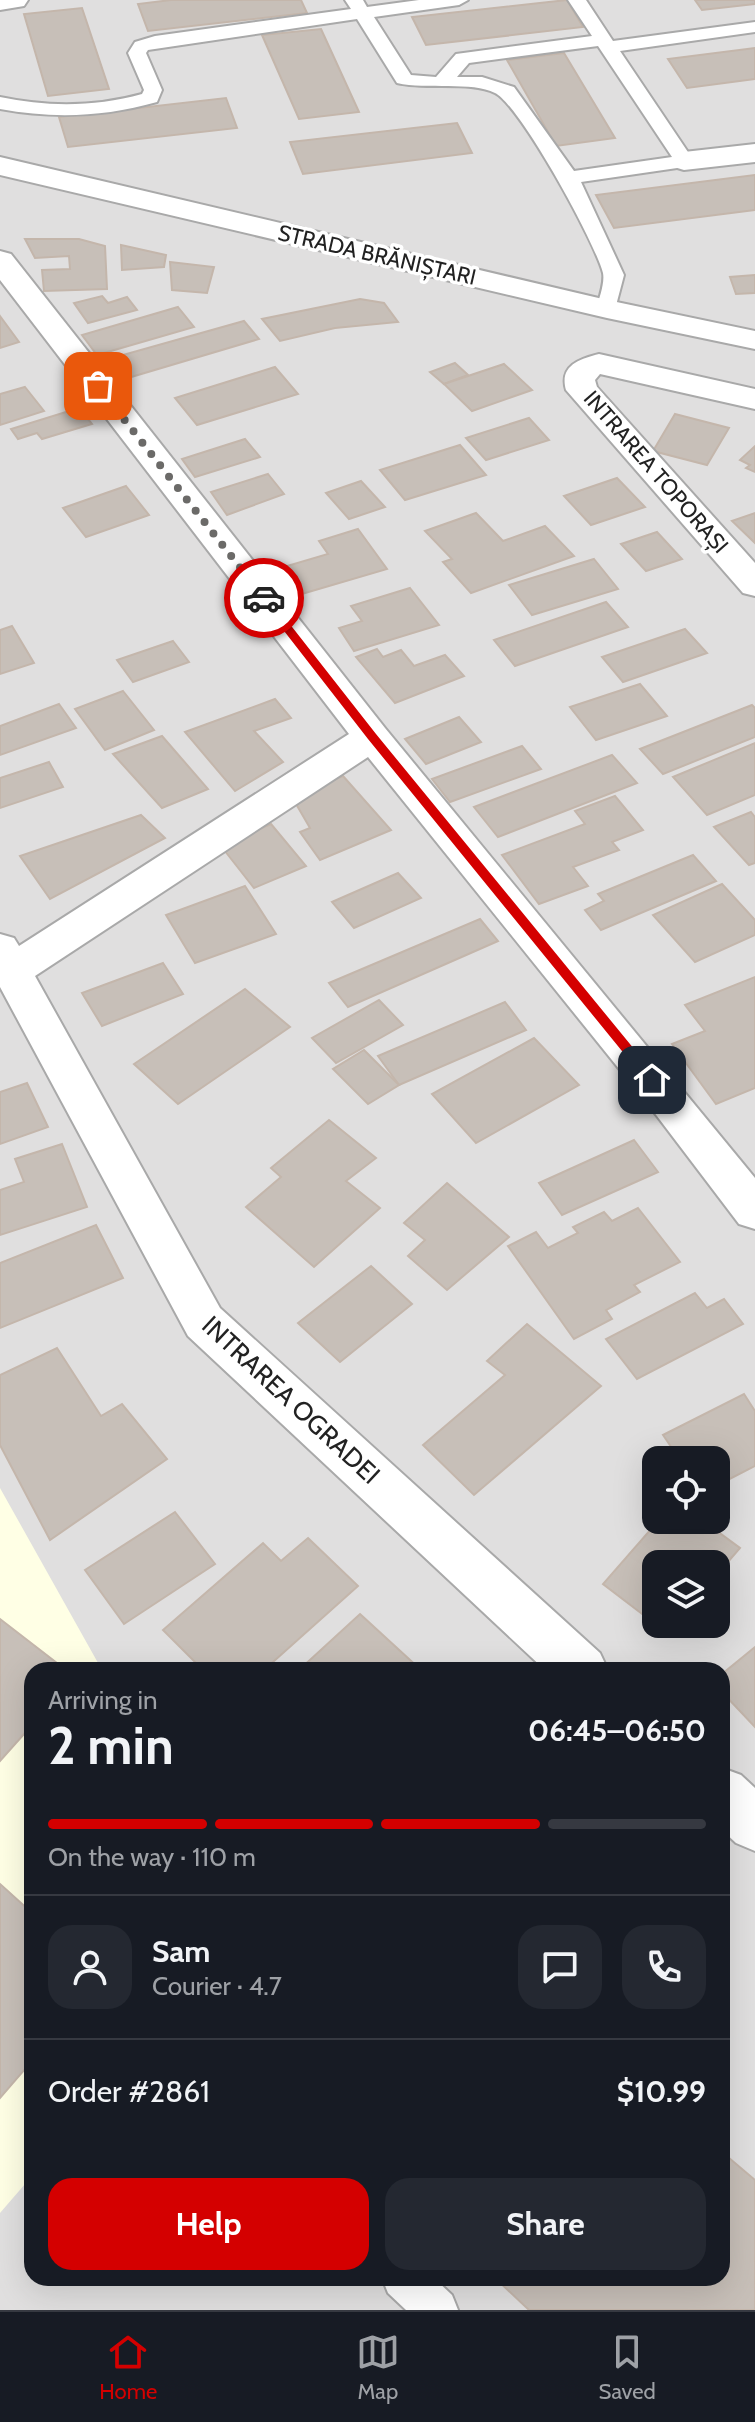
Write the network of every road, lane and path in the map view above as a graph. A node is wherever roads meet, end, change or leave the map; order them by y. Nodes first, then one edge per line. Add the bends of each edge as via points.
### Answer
1 (15, 0) edge
2 (459, 0) edge
3 (577, 0) edge
4 (0, 2) edge
5 (358, 6) edge
6 (755, 27) edge
7 (606, 43) junction
8 (441, 83) junction
9 (0, 103) edge
10 (755, 153) edge
11 (684, 161) junction
12 (0, 166) edge
13 (569, 178) junction
14 (0, 260) edge
15 (607, 309) junction
16 (755, 340) edge
17 (755, 399) edge
18 (755, 585) edge
19 (372, 737) junction
20 (6, 960) edge
21 (755, 1211) edge
22 (573, 1662) edge
23 (730, 1801) edge
24 (755, 1824) edge
25 (412, 2286) edge
26 (437, 2310) edge

1 - 4 street
2 - 5 lane
3 - 7 lane
5 - 8 lane via 404,79
5 - 9 lane via 141,46 137,53 153,90 150,98 136,103 46,111
6 - 7 lane
7 - 8 lane via 463,58
7 - 11 lane
8 - 13 lane via 495,84 507,91
10 - 11 street
11 - 13 lane
12 - 15 street, STRADA BRĂNIȘTARI
13 - 15 lane via 614,275
14 - 19 street
15 - 16 street, STRADA BRĂNIȘTARI
17 - 18 street, INTRAREA TOPORAȘI via 599,364 580,373 582,390
19 - 20 street
19 - 21 street
20 - 22 street, INTRAREA OGRADEI via 204,1322
23 - 24 street
25 - 26 lane

